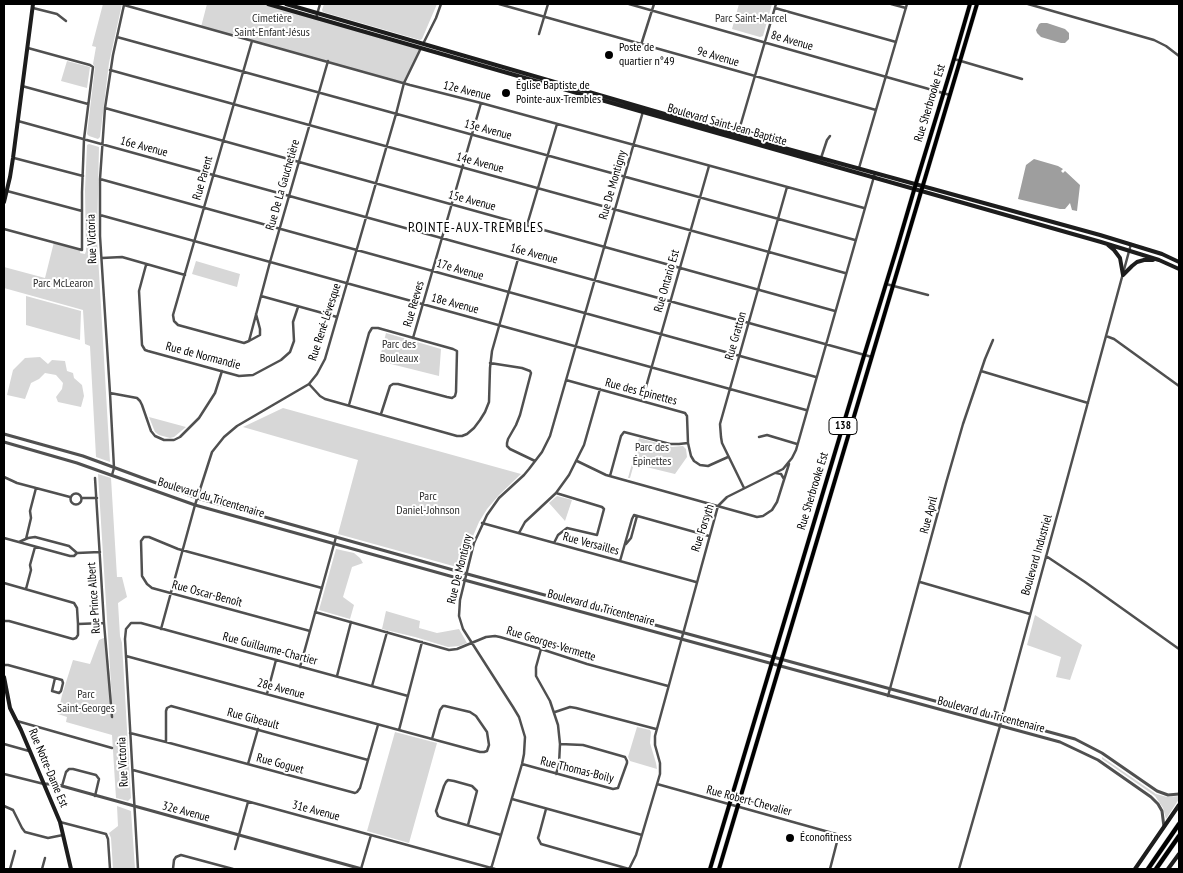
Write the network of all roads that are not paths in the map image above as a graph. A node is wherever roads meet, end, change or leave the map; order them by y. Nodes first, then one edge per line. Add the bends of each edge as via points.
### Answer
1 (124, 4) edge
2 (268, 4) edge
3 (286, 4) edge
4 (320, 4) edge
5 (441, 4) edge
6 (499, 4) edge
7 (548, 4) edge
8 (629, 4) edge
9 (654, 4) edge
10 (776, 4) edge
11 (891, 4) edge
12 (907, 4) edge
13 (970, 4) edge
14 (977, 4) edge
15 (1028, 4) edge
16 (32, 6) edge
17 (775, 8) junction
18 (906, 8) junction
19 (652, 10) junction
20 (317, 15) junction
21 (544, 17) junction
22 (66, 21) dead end
23 (964, 25) junction
24 (970, 27) junction
25 (539, 34) dead end
26 (117, 37) junction
27 (252, 40) junction
28 (960, 40) junction
29 (966, 41) junction
30 (765, 42) junction
31 (896, 42) junction
32 (641, 45) junction
33 (422, 46) junction
34 (27, 48) junction
35 (1179, 56) edge
36 (954, 59) junction
37 (328, 61) junction
38 (960, 61) junction
39 (110, 70) junction
40 (243, 72) junction
41 (754, 77) junction
42 (885, 77) junction
43 (1022, 80) dead end
44 (404, 83) junction
45 (22, 86) junction
46 (319, 92) junction
47 (944, 93) junction
48 (950, 95) junction
49 (481, 103) junction
50 (88, 104) junction
51 (234, 105) junction
52 (104, 108) junction
53 (643, 110) junction
54 (876, 110) junction
55 (396, 114) junction
56 (18, 121) junction
57 (557, 124) junction
58 (309, 125) junction
59 (931, 134) junction
60 (472, 135) junction
61 (830, 136) dead end
62 (737, 137) junction
63 (938, 137) junction
64 (84, 139) junction
65 (223, 142) junction
66 (102, 144) junction
67 (633, 145) junction
68 (386, 146) junction
69 (548, 156) junction
70 (14, 158) junction
71 (820, 160) junction
72 (299, 163) junction
73 (709, 166) junction
74 (462, 167) junction
75 (858, 170) junction
76 (213, 175) junction
77 (874, 175) junction
78 (83, 176) junction
79 (624, 176) junction
80 (100, 179) junction
81 (375, 184) junction
82 (915, 186) junction
83 (787, 187) junction
84 (538, 188) junction
85 (922, 188) junction
86 (7, 191) junction
87 (290, 196) junction
88 (700, 198) junction
89 (4, 202) edge
90 (986, 203) junction
91 (451, 205) junction
92 (1001, 207) junction
93 (203, 208) junction
94 (864, 208) junction
95 (615, 209) junction
96 (985, 209) junction
97 (82, 211) junction
98 (1000, 213) junction
99 (100, 215) junction
100 (366, 217) junction
101 (779, 219) junction
102 (1059, 224) junction
103 (527, 226) junction
104 (4, 229) edge
105 (280, 229) junction
106 (691, 230) junction
107 (1058, 230) junction
108 (442, 238) junction
109 (855, 240) junction
110 (194, 241) junction
111 (1101, 242) junction
112 (1131, 244) junction
113 (604, 247) junction
114 (897, 248) junction
115 (356, 250) junction
116 (1129, 250) junction
117 (904, 251) junction
118 (769, 252) junction
119 (102, 258) junction
120 (518, 259) junction
121 (1159, 260) junction
122 (270, 262) junction
123 (1179, 262) edge
124 (146, 265) junction
125 (680, 268) junction
126 (1179, 269) edge
127 (432, 271) junction
128 (845, 273) junction
129 (185, 274) junction
130 (1123, 274) junction
131 (594, 280) junction
132 (347, 283) junction
133 (886, 284) junction
134 (893, 286) junction
135 (758, 290) junction
136 (509, 292) junction
137 (928, 295) dead end
138 (261, 296) junction
139 (671, 302) junction
140 (423, 304) junction
141 (298, 306) junction
142 (835, 311) junction
143 (878, 311) junction
144 (585, 313) junction
145 (256, 314) junction
146 (885, 314) junction
147 (337, 317) junction
148 (748, 323) junction
149 (499, 325) junction
150 (872, 332) junction
151 (661, 334) junction
152 (879, 334) junction
153 (1106, 336) junction
154 (413, 338) junction
155 (993, 340) dead end
156 (249, 341) junction
157 (826, 344) junction
158 (576, 346) junction
159 (864, 355) junction
160 (739, 356) junction
161 (872, 357) junction
162 (490, 363) junction
163 (652, 368) junction
164 (222, 371) junction
165 (981, 371) junction
166 (816, 377) junction
167 (566, 380) junction
168 (309, 384) junction
169 (1179, 386) edge
170 (730, 389) junction
171 (600, 390) junction
172 (110, 393) junction
173 (642, 401) junction
174 (1088, 404) junction
175 (349, 406) junction
176 (806, 410) junction
177 (381, 414) junction
178 (4, 434) edge
179 (759, 436) dead end
180 (839, 440) junction
181 (4, 442) edge
182 (847, 442) junction
183 (39, 443) junction
184 (688, 443) junction
185 (797, 444) junction
186 (37, 451) junction
187 (728, 457) junction
188 (535, 461) junction
189 (576, 461) junction
190 (789, 463) junction
191 (114, 468) junction
192 (830, 468) junction
193 (838, 470) junction
194 (774, 473) junction
195 (112, 475) junction
196 (4, 476) edge
197 (610, 476) junction
198 (95, 478) dead end
199 (784, 479) junction
200 (36, 488) junction
201 (744, 488) junction
202 (556, 493) junction
203 (70, 497) junction
204 (82, 498) junction
205 (96, 498) junction
206 (197, 498) junction
207 (195, 505) junction
208 (718, 506) junction
209 (247, 512) junction
210 (244, 519) junction
211 (482, 523) junction
212 (519, 533) junction
213 (709, 536) junction
214 (336, 537) junction
215 (4, 538) edge
216 (26, 539) junction
217 (19, 542) junction
218 (808, 542) junction
219 (554, 543) junction
220 (334, 544) junction
221 (364, 544) junction
222 (816, 544) junction
223 (35, 547) junction
224 (182, 550) junction
225 (362, 551) junction
226 (100, 552) junction
227 (77, 553) junction
228 (398, 554) junction
229 (1046, 556) junction
230 (396, 561) junction
231 (620, 561) junction
232 (426, 562) junction
233 (424, 568) junction
234 (800, 569) junction
235 (808, 572) junction
236 (467, 573) junction
237 (465, 580) junction
238 (696, 582) junction
239 (920, 582) junction
240 (4, 583) edge
241 (322, 588) junction
242 (26, 589) junction
243 (171, 593) junction
244 (315, 612) junction
245 (1030, 614) junction
246 (4, 621) edge
247 (104, 622) junction
248 (351, 622) junction
249 (78, 624) junction
250 (128, 626) joint
251 (161, 628) junction
252 (310, 631) junction
253 (387, 632) junction
254 (683, 632) junction
255 (681, 639) junction
256 (422, 642) junction
257 (472, 644) junction
258 (541, 649) junction
259 (1179, 649) edge
260 (126, 656) junction
261 (774, 657) junction
262 (782, 659) junction
263 (276, 660) junction
264 (772, 663) junction
265 (4, 665) edge
266 (780, 665) junction
267 (300, 667) junction
268 (336, 676) junction
269 (4, 677) edge
270 (55, 678) junction
271 (372, 686) junction
272 (668, 686) junction
273 (890, 688) junction
274 (267, 694) junction
275 (408, 696) junction
276 (888, 696) junction
277 (555, 712) junction
278 (757, 716) junction
279 (112, 717) dead end
280 (1002, 720) junction
281 (16, 721) junction
282 (378, 725) junction
283 (762, 725) junction
284 (1000, 726) junction
285 (258, 729) junction
286 (656, 729) junction
287 (398, 730) junction
288 (130, 733) junction
289 (432, 739) junction
290 (166, 742) junction
291 (4, 744) edge
292 (560, 744) junction
293 (112, 748) dead end
294 (30, 751) junction
295 (1102, 753) junction
296 (368, 760) junction
297 (743, 760) junction
298 (1098, 760) junction
299 (248, 764) junction
300 (522, 764) junction
301 (750, 766) junction
302 (132, 770) junction
303 (4, 774) edge
304 (556, 774) junction
305 (44, 784) junction
306 (657, 784) junction
307 (62, 786) junction
308 (1179, 794) edge
309 (95, 796) junction
310 (512, 799) junction
311 (248, 802) junction
312 (730, 805) junction
313 (1179, 805) edge
314 (4, 806) edge
315 (134, 806) junction
316 (738, 807) junction
317 (546, 808) junction
318 (60, 822) junction
319 (1179, 822) edge
320 (468, 825) junction
321 (1164, 828) junction
322 (642, 834) junction
323 (63, 835) junction
324 (501, 835) junction
325 (239, 836) junction
326 (371, 836) junction
327 (1179, 836) edge
328 (718, 843) junction
329 (726, 845) junction
330 (235, 849) dead end
331 (15, 851) dead end
332 (1179, 854) edge
333 (45, 858) dead end
334 (10, 869) edge
335 (42, 869) edge
336 (71, 869) edge
337 (110, 869) edge
338 (138, 869) edge
339 (173, 869) edge
340 (233, 869) edge
341 (361, 869) edge
342 (493, 869) edge
343 (629, 869) edge
344 (710, 869) edge
345 (719, 869) edge
346 (830, 869) edge
347 (960, 869) edge
348 (1135, 869) edge
349 (1148, 869) edge
350 (1156, 869) edge
351 (1168, 869) edge

1 - 26 street, Rue Victoria
1 - 27 street, 12e Avenue
2 - 20 main road, Boulevard Saint-Jean-Baptiste
3 - 20 main road, Boulevard Saint-Jean-Baptiste
4 - 20 street
5 - 33 street, Rue René-Lévesque
6 - 21 street, 9e Avenue
7 - 21 street
8 - 19 street, 8e Avenue
9 - 19 street
10 - 17 street
11 - 18 street
12 - 18 street
13 - 23 main road, Rue Sherbrooke Est / 138
14 - 24 main road, Rue Sherbrooke Est / 138
15 - 35 street via 1154,40
16 - 22 street via 57,14
16 - 34 main road
17 - 30 street
17 - 31 street
18 - 31 street
19 - 30 street, 8e Avenue
19 - 32 street
20 - 33 main road, Boulevard Saint-Jean-Baptiste
21 - 25 street
21 - 32 street, 9e Avenue
23 - 24 main road
23 - 28 main road, Rue Sherbrooke Est / 138
24 - 29 main road, Rue Sherbrooke Est / 138
26 - 39 street, Rue Victoria
26 - 40 street, 13e Avenue
27 - 37 street, 12e Avenue
27 - 40 street, Rue Parent
28 - 29 main road
28 - 36 main road, Rue Sherbrooke Est / 138
29 - 38 main road, Rue Sherbrooke Est / 138
30 - 41 street
30 - 42 street, 8e Avenue
31 - 42 street
32 - 41 street, 9e Avenue
33 - 44 street, Rue René-Lévesque
33 - 53 main road, Boulevard Saint-Jean-Baptiste
34 - 45 main road
34 - 50 street via 92,66
36 - 38 street
36 - 47 main road, Rue Sherbrooke Est / 138
37 - 44 street, 12e Avenue
37 - 46 street, Rue De La Gauchetière
38 - 43 street
38 - 48 main road, Rue Sherbrooke Est / 138
39 - 51 street, 14e Avenue
39 - 52 street, Rue Victoria
40 - 46 street, 13e Avenue
40 - 51 street, Rue Parent
41 - 54 street, 9e Avenue
41 - 62 street
42 - 47 street, 8e Avenue
42 - 54 street
44 - 49 street, 12e Avenue
44 - 55 street, Rue René-Lévesque
45 - 50 street
45 - 56 main road
46 - 55 street, 13e Avenue
46 - 58 street, Rue De La Gauchetière
47 - 48 street, 8e Avenue
47 - 59 main road, Rue Sherbrooke Est / 138
48 - 63 main road, Rue Sherbrooke Est / 138
49 - 57 street, 12e Avenue
49 - 60 street, Rue Reeves
50 - 64 street
51 - 58 street, 14e Avenue
51 - 65 street, Rue Parent
52 - 65 street, 15e Avenue
52 - 66 street, Rue Victoria
53 - 62 main road, Boulevard Saint-Jean-Baptiste
53 - 67 street, Rue De Montigny
54 - 75 street
55 - 60 street, 13e Avenue
55 - 68 street, Rue René-Lévesque
56 - 64 street, 16e Avenue
56 - 70 main road
57 - 67 street, 12e Avenue
57 - 69 street
58 - 68 street, 14e Avenue
58 - 72 street, Rue De La Gauchetière
59 - 63 main road
59 - 82 main road, Rue Sherbrooke Est / 138
60 - 69 street, 13e Avenue
60 - 74 street, Rue Reeves
61 - 71 street
62 - 71 main road, Boulevard Saint-Jean-Baptiste
63 - 85 main road, Rue Sherbrooke Est / 138
64 - 66 street, 16e Avenue
64 - 78 street
65 - 72 street, 15e Avenue
65 - 76 street, Rue Parent
66 - 76 street, 16e Avenue
66 - 80 street, Rue Victoria
67 - 73 street, 12e Avenue
67 - 79 street, Rue De Montigny
68 - 74 street, 14e Avenue
68 - 81 street, Rue René-Lévesque
69 - 79 street, 13e Avenue
69 - 84 street
70 - 78 street
70 - 86 main road
71 - 75 main road, Boulevard Saint-Jean-Baptiste
72 - 81 street, 15e Avenue
72 - 87 street, Rue De La Gauchetière
73 - 83 street, 12e Avenue
73 - 88 street, Rue Ontario Est
74 - 84 street, 14e Avenue
74 - 91 street, Rue Reeves
75 - 77 main road, Boulevard Saint-Jean-Baptiste
76 - 87 street, 16e Avenue
76 - 93 street, Rue Parent
77 - 82 main road, Boulevard Saint-Jean-Baptiste
77 - 94 street
78 - 97 street
79 - 88 street, 13e Avenue
79 - 95 street, Rue De Montigny
80 - 93 street, 17e Avenue
80 - 99 street, Rue Victoria
81 - 91 street, 15e Avenue
81 - 100 street, Rue René-Lévesque
82 - 85 main road, Boulevard Saint-Jean-Baptiste
82 - 114 main road, Rue Sherbrooke Est / 138
83 - 94 street, 12e Avenue
83 - 101 street, Rue Gratton
84 - 95 street, 14e Avenue
84 - 103 street
85 - 90 main road, Boulevard Saint-Jean-Baptiste
85 - 96 main road, Boulevard Saint-Jean-Baptiste
85 - 117 main road, Rue Sherbrooke Est / 138
86 - 89 main road
86 - 97 street
87 - 100 street, 16e Avenue
87 - 105 street, Rue De La Gauchetière
88 - 101 street, 13e Avenue
88 - 106 street, Rue Ontario Est
90 - 92 main road, Boulevard Saint-Jean-Baptiste
90 - 96 main road
91 - 103 street, 15e Avenue
91 - 108 street, Rue Reeves
92 - 98 main road
92 - 102 main road, Boulevard Saint-Jean-Baptiste
93 - 105 street, 17e Avenue
93 - 110 street, Rue Parent
94 - 109 street
95 - 106 street, 14e Avenue
95 - 113 street, Rue De Montigny
96 - 98 main road, Boulevard Saint-Jean-Baptiste
97 - 104 street via 82,250
98 - 107 main road, Boulevard Saint-Jean-Baptiste
99 - 110 street, 18e Avenue
99 - 119 street, Rue Victoria
100 - 108 street, 16e Avenue
100 - 115 street, Rue René-Lévesque
101 - 109 street, 13e Avenue
101 - 118 street, Rue Gratton
102 - 107 main road
102 - 112 main road, Boulevard Saint-Jean-Baptiste
103 - 113 street, 15e Avenue
105 - 115 street, 17e Avenue
105 - 122 street, Rue De La Gauchetière
106 - 118 street, 14e Avenue
106 - 125 street, Rue Ontario Est
107 - 111 main road, Boulevard Saint-Jean-Baptiste
108 - 120 street, 16e Avenue
108 - 127 street, Rue Reeves
109 - 128 street
110 - 122 street, 18e Avenue
110 - 129 street, Rue Parent
111 - 116 main road, Boulevard Saint-Jean-Baptiste
111 - 130 main road via 1120,258
112 - 116 street, Boulevard Industriel
112 - 123 main road, Boulevard Saint-Jean-Baptiste
113 - 125 street, 15e Avenue
113 - 131 street, Rue De Montigny
114 - 117 main road
114 - 133 main road, Rue Sherbrooke Est / 138
115 - 127 street, 17e Avenue
115 - 132 street, Rue René-Lévesque
116 - 121 main road, Boulevard Saint-Jean-Baptiste
116 - 130 street, Boulevard Industriel
117 - 134 main road, Rue Sherbrooke Est / 138
118 - 128 street, 14e Avenue
118 - 135 street, Rue Gratton
119 - 124 street via 122,258
119 - 172 street, Rue Victoria
120 - 131 street, 16e Avenue
120 - 136 street
121 - 126 main road, Boulevard Saint-Jean-Baptiste
121 - 130 main road via 1137,262
122 - 132 street, 18e Avenue
122 - 138 street, Rue De La Gauchetière
124 - 129 street
124 - 164 street, Rue de Normandie via 139,291 143,348
125 - 135 street, 15e Avenue
125 - 139 street, Rue Ontario Est
127 - 136 street, 17e Avenue
127 - 140 street, Rue Reeves
128 - 142 street
129 - 156 street, Rue Parent via 174,321 181,326 244,343
130 - 153 street, Boulevard Industriel
131 - 139 street, 16e Avenue
131 - 144 street, Rue De Montigny
132 - 140 street, 18e Avenue
132 - 147 street, Rue René-Lévesque
133 - 134 street
133 - 143 main road, Rue Sherbrooke Est / 138
134 - 137 street
134 - 146 main road, Rue Sherbrooke Est / 138
135 - 142 street, 15e Avenue
135 - 148 street, Rue Gratton
136 - 144 street, 17e Avenue
136 - 149 street
138 - 141 street
138 - 145 street, Rue De La Gauchetière
139 - 148 street, 16e Avenue
139 - 151 street, Rue Ontario Est
140 - 149 street, 18e Avenue
140 - 154 street, Rue Reeves
141 - 147 street
141 - 164 street, Rue de Normandie via 292,328 293,346 286,357 253,375 239,376
142 - 157 street
143 - 146 main road
143 - 150 main road, Rue Sherbrooke Est / 138
144 - 151 street, 17e Avenue
144 - 158 street, Rue De Montigny
145 - 156 street, Rue De La Gauchetière
145 - 156 street, Rue De La Gauchetière via 260,335
146 - 152 main road, Rue Sherbrooke Est / 138
147 - 168 street, Rue René-Lévesque via 325,359
148 - 157 street, 16e Avenue
148 - 160 street, Rue Gratton
149 - 158 street, 18e Avenue
149 - 162 street
150 - 152 main road
150 - 159 main road, Rue Sherbrooke Est / 138
151 - 160 street, 17e Avenue
151 - 163 street, Rue Ontario Est
152 - 161 main road, Rue Sherbrooke Est / 138
153 - 169 street
153 - 174 street, Boulevard Industriel
154 - 175 street via 372,328
154 - 177 street via 457,351 455,396 452,398 393,384
155 - 165 street, Rue April
157 - 159 street, 16e Avenue
157 - 166 street
158 - 163 street, 18e Avenue
158 - 167 street, Rue De Montigny
159 - 161 street, 16e Avenue
159 - 180 main road, Rue Sherbrooke Est / 138
160 - 166 street, 17e Avenue
160 - 170 street, Rue Gratton
161 - 182 main road, Rue Sherbrooke Est / 138
162 - 177 street via 489,402 467,434 457,436
162 - 188 street via 522,368 531,373 520,415 507,446
163 - 170 street, 18e Avenue
163 - 173 street, Rue Ontario Est
164 - 172 street via 218,388 202,413 174,440 154,436 137,398
165 - 174 street
165 - 239 street, Rue April via 946,482
166 - 176 street
167 - 171 street, Rue des Épinettes
167 - 188 street, Rue De Montigny via 550,436
168 - 175 street via 325,399
168 - 206 street, Rue René-Lévesque via 224,437 212,452
170 - 176 street, 18e Avenue
170 - 187 street, Rue Gratton via 720,430
171 - 173 street, Rue des Épinettes
171 - 189 street
172 - 191 street, Rue Victoria
173 - 184 street, Rue des Épinettes via 687,414
174 - 229 street, Boulevard Industriel
175 - 177 street
176 - 185 street
178 - 183 street, Boulevard du Tricentenaire
179 - 185 street via 767,435
180 - 182 main road
180 - 192 main road, Rue Sherbrooke Est / 138
181 - 186 street, Boulevard du Tricentenaire
182 - 193 main road, Rue Sherbrooke Est / 138
183 - 186 street
183 - 191 street, Boulevard du Tricentenaire
184 - 187 street, Rue des Épinettes via 692,459 700,465 711,465
184 - 197 street via 670,444 624,432
185 - 190 street
186 - 195 street, Boulevard du Tricentenaire
187 - 201 street, Rue Gratton
188 - 211 street, Rue De Montigny via 493,506
189 - 197 street
189 - 202 street
190 - 194 street, Rue Forsyth
190 - 199 street
191 - 195 street, Rue Victoria
191 - 206 street, Boulevard du Tricentenaire
192 - 193 main road
192 - 218 main road, Rue Sherbrooke Est / 138
193 - 222 main road, Rue Sherbrooke Est / 138
194 - 199 street
194 - 201 street, Rue Forsyth
195 - 207 street, Boulevard du Tricentenaire
196 - 200 street
197 - 208 street
198 - 205 street, Rue Prince Albert
199 - 208 street via 777,502 763,516
200 - 203 street
200 - 216 street
201 - 208 street, Rue Forsyth via 727,496
202 - 212 street
202 - 219 street via 604,509 597,535 566,528 556,536
203 - 204 street via 76,493
203 - 204 street via 75,504
204 - 205 street
205 - 226 street, Rue Prince Albert
206 - 207 street, Rue René-Lévesque
206 - 209 street, Boulevard du Tricentenaire
207 - 210 street, Boulevard du Tricentenaire
207 - 224 street, Rue René-Lévesque
208 - 213 street, Rue Forsyth
209 - 210 street
209 - 214 street, Boulevard du Tricentenaire
210 - 220 street, Boulevard du Tricentenaire
211 - 212 street, Rue Versailles
211 - 236 street, Rue De Montigny
212 - 219 street, Rue Versailles
213 - 231 street via 634,515
213 - 238 street, Rue Forsyth
214 - 220 street
214 - 221 street, Boulevard du Tricentenaire
215 - 217 street
216 - 217 street
216 - 227 street via 35,537 69,546
217 - 223 street
218 - 222 main road
218 - 234 main road, Rue Sherbrooke Est / 138
219 - 231 street, Rue Versailles
220 - 225 street, Boulevard du Tricentenaire
220 - 241 street
221 - 225 street
221 - 228 street, Boulevard du Tricentenaire
222 - 235 main road, Rue Sherbrooke Est / 138
223 - 227 street via 70,556
223 - 242 street
224 - 241 street
224 - 243 street, Rue René-Lévesque
224 - 243 street, Rue Oscar-Benoît via 148,537 141,541 142,576 152,588
225 - 230 street, Boulevard du Tricentenaire
226 - 227 street
226 - 247 street, Rue Prince Albert
228 - 230 street
228 - 232 street, Boulevard du Tricentenaire
229 - 245 street, Boulevard Industriel
229 - 259 street
230 - 233 street, Boulevard du Tricentenaire
231 - 238 street, Rue Versailles
232 - 233 street
232 - 236 street, Boulevard du Tricentenaire
233 - 237 street, Boulevard du Tricentenaire
234 - 235 main road
234 - 261 main road, Rue Sherbrooke Est / 138
235 - 262 main road, Rue Sherbrooke Est / 138
236 - 237 street, Rue De Montigny
236 - 254 street, Boulevard du Tricentenaire
237 - 255 street, Boulevard du Tricentenaire
237 - 257 street, Rue De Montigny via 459,616 462,629
238 - 254 street, Rue Forsyth
239 - 245 street
239 - 273 street, Rue April
240 - 242 street
241 - 244 street
242 - 249 street via 74,603
243 - 251 street, Rue René-Lévesque
243 - 252 street, Rue Oscar-Benoît
244 - 248 street, Rue Georges-Vermette
244 - 252 street
245 - 280 street, Boulevard Industriel
246 - 249 street via 73,639 78,635
247 - 249 street
247 - 279 street, Rue Prince Albert
248 - 253 street, Rue Georges-Vermette
248 - 268 street
250 - 251 street, Rue Guillaume-Chartier via 136,622
250 - 260 street, Rue Victoria
251 - 263 street, Rue Guillaume-Chartier
252 - 267 street
253 - 256 street, Rue Georges-Vermette
253 - 271 street
254 - 255 street, Rue Forsyth
254 - 261 street, Boulevard du Tricentenaire
255 - 264 street, Boulevard du Tricentenaire
255 - 272 street, Rue Forsyth
256 - 257 street, Rue Georges-Vermette via 450,650
256 - 275 street
257 - 258 street, Rue Georges-Vermette via 495,636
257 - 300 street, Rue De Montigny via 519,717 525,737
258 - 272 street, Rue Georges-Vermette
258 - 277 street via 536,676
260 - 274 street, 28e Avenue
260 - 288 street, Rue Victoria
261 - 262 street, Boulevard du Tricentenaire
261 - 264 main road, Rue Sherbrooke Est / 138
262 - 266 main road, Rue Sherbrooke Est / 138
262 - 273 street, Boulevard du Tricentenaire
263 - 267 street, Rue Guillaume-Chartier
263 - 274 street
264 - 266 street, Boulevard du Tricentenaire
264 - 278 main road, Rue Sherbrooke Est / 138
265 - 270 street
266 - 276 street, Boulevard du Tricentenaire
266 - 283 main road, Rue Sherbrooke Est / 138
267 - 268 street, Rue Guillaume-Chartier
268 - 271 street, Rue Guillaume-Chartier
269 - 281 main road, Rue Notre-Dame Est
270 - 270 street via 63,682 59,693 52,690
271 - 275 street, Rue Guillaume-Chartier
272 - 286 street, Rue Forsyth
273 - 276 street, Rue April
273 - 280 street, Boulevard du Tricentenaire
274 - 282 street, 28e Avenue
275 - 287 street
276 - 284 street, Boulevard du Tricentenaire
277 - 286 street via 576,708
277 - 292 street
278 - 283 main road
278 - 297 main road, Rue Sherbrooke Est / 138
280 - 284 street, Boulevard Industriel
280 - 295 street, Boulevard du Tricentenaire via 1075,739
281 - 293 street
281 - 294 main road, Rue Notre-Dame Est
282 - 287 street, 28e Avenue
282 - 296 street, Rue Goguet
283 - 301 main road, Rue Sherbrooke Est / 138
284 - 298 street, Boulevard du Tricentenaire via 1060,742
284 - 347 street, Boulevard Industriel
285 - 290 street, Rue Gibeault via 171,706 166,711
285 - 296 street, Rue Gibeault
285 - 299 street
286 - 306 street, Rue Forsyth via 655,745 661,769
287 - 289 street, 28e Avenue
288 - 290 street, Rue Goguet
288 - 302 street, Rue Victoria
289 - 289 street, 28e Avenue via 480,752 486,751 489,745 487,732 476,716 448,706 440,710
290 - 299 street, Rue Goguet
291 - 294 street
292 - 304 street
292 - 304 street, Rue Thomas-Boily via 583,745 622,756 627,763 616,789
294 - 305 main road, Rue Notre-Dame Est
295 - 298 street
295 - 308 street, Boulevard du Tricentenaire via 1159,792 1170,796
296 - 299 street, Rue Goguet via 359,790 355,793
297 - 301 main road
297 - 312 main road, Rue Sherbrooke Est / 138
298 - 321 street, Boulevard du Tricentenaire via 1156,801 1162,811
300 - 304 street, Rue Thomas-Boily
300 - 310 street, Rue De Montigny
301 - 316 main road, Rue Sherbrooke Est / 138
302 - 311 street, 31e Avenue
302 - 315 street, Rue Victoria
303 - 305 street, 32e Avenue
305 - 307 street, 32e Avenue
305 - 318 main road, Rue Notre-Dame Est
306 - 312 street, Rue Robert-Chevalier
306 - 322 street, Rue Forsyth
307 - 309 street, 32e Avenue
307 - 309 street via 69,769 96,775 99,779
309 - 315 street, 32e Avenue
310 - 317 street
310 - 324 street, Rue De Montigny
311 - 325 street
311 - 326 street, 31e Avenue
312 - 316 street, Rue Robert-Chevalier
312 - 328 main road, Rue Sherbrooke Est / 138
313 - 321 main road
314 - 323 street via 14,810 25,832 48,838
315 - 325 street, 32e Avenue
315 - 338 street, Rue Victoria
316 - 329 main road, Rue Sherbrooke Est / 138
316 - 346 street, Rue Robert-Chevalier via 836,834 838,838
317 - 322 street
317 - 343 street via 538,838 541,844
318 - 323 main road, Rue Notre-Dame Est
318 - 337 street via 106,834
319 - 349 highway
320 - 320 street via 436,814 448,780 472,786 477,791
320 - 324 street
321 - 348 main road
322 - 343 street, Rue Forsyth
323 - 336 main road, Rue Notre-Dame Est
324 - 342 street, Rue De Montigny
325 - 330 street
325 - 341 street, 32e Avenue
326 - 341 street
326 - 342 street, 31e Avenue
327 - 350 highway
328 - 329 main road
328 - 344 main road, Rue Sherbrooke Est / 138
329 - 345 main road, Rue Sherbrooke Est / 138
331 - 334 street
332 - 351 main road
333 - 335 street
339 - 340 street via 174,860 181,854

